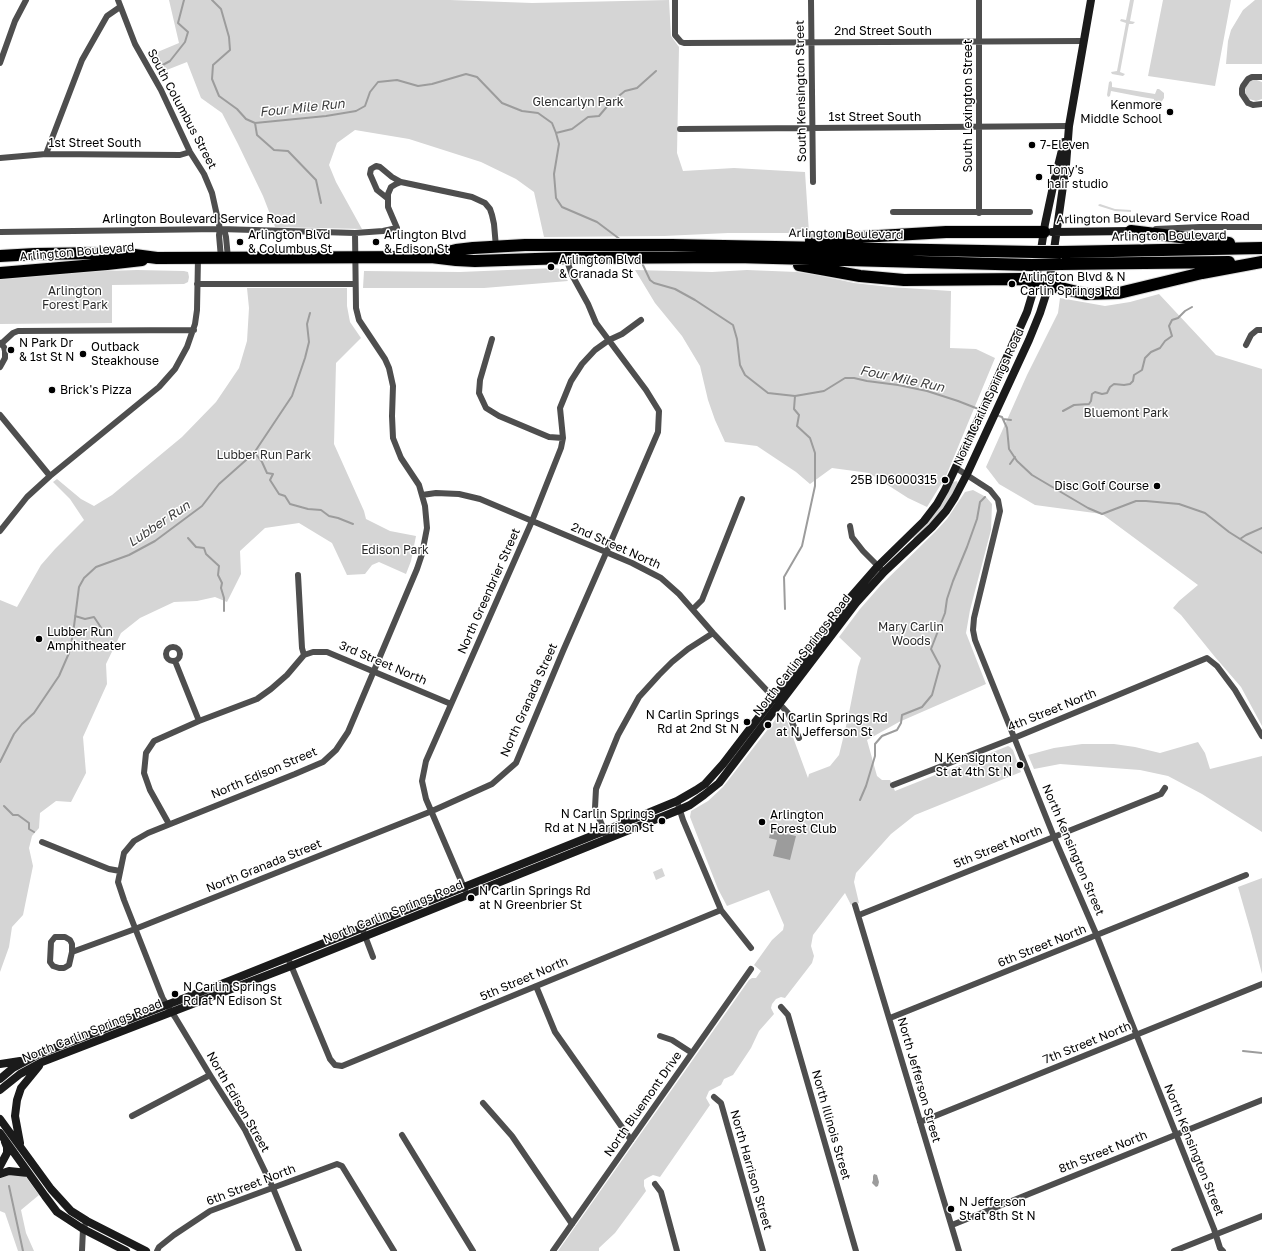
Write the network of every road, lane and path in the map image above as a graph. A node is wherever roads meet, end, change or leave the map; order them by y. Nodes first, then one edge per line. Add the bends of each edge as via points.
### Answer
1 (26, 0) edge
2 (118, 0) edge
3 (675, 0) edge
4 (811, 0) edge
5 (979, 0) edge
6 (1091, 0) edge
7 (120, 7) junction
8 (978, 41) junction
9 (1083, 41) junction
10 (811, 42) junction
11 (0, 63) edge
12 (1262, 77) edge
13 (1262, 104) edge
14 (1069, 126) junction
15 (980, 127) junction
16 (812, 128) junction
17 (680, 129) dead end
18 (190, 152) junction
19 (46, 154) junction
20 (0, 158) edge
21 (401, 182) junction
22 (813, 182) dead end
23 (1054, 182) junction
24 (387, 198) junction
25 (1061, 199) junction
26 (893, 212) dead end
27 (1030, 212) dead end
28 (979, 213) junction
29 (1262, 227) edge
30 (220, 229) junction
31 (1131, 231) junction
32 (0, 232) edge
33 (1044, 232) junction
34 (1056, 232) junction
35 (355, 233) junction
36 (496, 247) junction
37 (1262, 247) edge
38 (736, 252) junction
39 (0, 256) edge
40 (430, 257) junction
41 (157, 258) junction
42 (198, 258) junction
43 (225, 258) junction
44 (355, 258) junction
45 (566, 258) junction
46 (1262, 262) edge
47 (0, 273) edge
48 (1036, 282) junction
49 (198, 284) junction
50 (355, 284) junction
51 (1049, 285) junction
52 (641, 320) dead end
53 (194, 330) junction
54 (1262, 330) edge
55 (492, 339) dead end
56 (609, 340) junction
57 (0, 343) edge
58 (1246, 345) dead end
59 (0, 367) edge
60 (0, 415) edge
61 (563, 438) junction
62 (956, 468) junction
63 (967, 474) junction
64 (50, 476) junction
65 (422, 495) junction
66 (742, 499) dead end
67 (532, 521) junction
68 (850, 526) dead end
69 (0, 531) edge
70 (606, 553) junction
71 (881, 570) junction
72 (298, 575) dead end
73 (693, 609) junction
74 (713, 633) junction
75 (304, 655) junction
76 (175, 661) dead end
77 (374, 671) junction
78 (776, 701) junction
79 (451, 704) junction
80 (199, 721) junction
81 (1262, 736) edge
82 (799, 738) dead end
83 (1014, 738) junction
84 (893, 784) dead end
85 (1165, 788) dead end
86 (677, 801) junction
87 (679, 810) junction
88 (432, 811) junction
89 (169, 824) junction
90 (606, 834) junction
91 (1054, 837) junction
92 (42, 842) dead end
93 (120, 871) junction
94 (1246, 875) dead end
95 (464, 887) junction
96 (467, 895) junction
97 (855, 905) dead end
98 (721, 910) junction
99 (859, 915) junction
100 (135, 929) junction
101 (364, 932) junction
102 (1096, 936) junction
103 (751, 948) dead end
104 (72, 952) junction
105 (373, 957) dead end
106 (288, 958) junction
107 (291, 966) junction
108 (751, 969) dead end
109 (1262, 984) edge
110 (536, 986) junction
111 (781, 1007) dead end
112 (170, 1008) junction
113 (890, 1018) junction
114 (1136, 1035) junction
115 (660, 1036) dead end
116 (692, 1053) junction
117 (27, 1060) junction
118 (42, 1062) junction
119 (0, 1064) edge
120 (210, 1075) junction
121 (0, 1079) edge
122 (0, 1090) edge
123 (714, 1097) dead end
124 (1262, 1100) edge
125 (483, 1103) dead end
126 (132, 1116) dead end
127 (0, 1119) edge
128 (920, 1122) junction
129 (1, 1134) edge
130 (402, 1135) dead end
131 (1176, 1135) junction
132 (631, 1140) junction
133 (20, 1146) junction
134 (0, 1166) edge
135 (28, 1173) junction
136 (0, 1174) edge
137 (654, 1184) dead end
138 (273, 1188) junction
139 (1262, 1216) edge
140 (87, 1221) junction
141 (572, 1224) junction
142 (952, 1225) junction
143 (83, 1229) junction
144 (1216, 1234) junction
145 (82, 1251) edge
146 (126, 1251) edge
147 (146, 1251) edge
148 (157, 1251) edge
149 (299, 1251) edge
150 (394, 1251) edge
151 (473, 1251) edge
152 (553, 1251) edge
153 (677, 1251) edge
154 (763, 1251) edge
155 (856, 1251) edge
156 (959, 1251) edge
157 (1174, 1251) edge
158 (1222, 1251) edge

1 - 11 street via 15,21
2 - 7 street, South Columbus Street
3 - 10 street, 2nd Street South via 676,35 682,43
4 - 10 street, South Kensington Street
5 - 8 street, South Lexington Street
6 - 9 main road
7 - 18 street, South Columbus Street via 135,44 162,90
7 - 19 street via 107,16 82,60
8 - 9 street, 2nd Street South
8 - 10 street, 2nd Street South
8 - 15 street, South Lexington Street
9 - 14 main road
10 - 16 street, South Kensington Street
12 - 13 street via 1248,79 1242,89 1248,103
14 - 15 street, 1st Street South
14 - 23 main road, North Carlin Springs Road
14 - 25 main road, North Carlin Springs Road
15 - 16 street, 1st Street South
15 - 28 street, South Lexington Street
16 - 17 street, 1st Street South
16 - 22 street, South Kensington Street
18 - 19 street, 1st Street South via 180,155
18 - 30 street, South Columbus Street via 212,193
19 - 20 street, 1st Street South
21 - 24 street via 389,190
21 - 24 street via 380,167 371,169 370,174 377,190
21 - 36 street via 472,196 485,203 493,219
23 - 25 main road
23 - 33 main road, North Carlin Springs Road
24 - 35 street, Arlington Boulevard Service Road via 397,228
25 - 34 main road, North Carlin Springs Road
26 - 28 street
27 - 28 street
29 - 31 street, Arlington Boulevard Service Road
30 - 32 street, Arlington Boulevard Service Road
30 - 35 street, Arlington Boulevard Service Road
30 - 43 street, South Columbus Street via 219,235
31 - 34 main road, Arlington Boulevard Service Road
31 - 37 highway
33 - 34 main road, Arlington Boulevard Service Road
33 - 38 highway via 898,234
33 - 48 main road, North Carlin Springs Road
34 - 51 main road, North Carlin Springs Road
35 - 44 street, North Edison Street
36 - 38 highway, Arlington Boulevard via 672,245
36 - 40 highway, Arlington Boulevard via 456,250
37 - 38 highway, Arlington Boulevard, bridge via 1062,252
38 - 45 highway, Arlington Boulevard via 687,258
38 - 46 highway, Arlington Boulevard, bridge via 1032,265
38 - 48 highway via 860,276 904,280
39 - 41 highway, Arlington Boulevard via 103,253
40 - 44 highway, Arlington Boulevard
40 - 45 highway, Arlington Boulevard via 456,260
41 - 42 highway, Arlington Boulevard
41 - 47 highway, Arlington Boulevard
42 - 43 highway, Arlington Boulevard
42 - 49 street
43 - 44 highway, Arlington Boulevard
44 - 50 street, North Edison Street
45 - 56 street, North Granada Street via 572,276 596,323
46 - 51 highway via 1119,292 1086,294
48 - 51 highway
48 - 62 main road, North Carlin Springs Road via 1027,312
49 - 50 street
49 - 53 street
50 - 65 street, North Edison Street via 355,302 360,320 385,359 392,377 393,438
51 - 63 main road, North Carlin Springs Road via 1037,320
52 - 56 street, North Greenbrier Street
53 - 57 street via 18,331
53 - 64 street via 175,368 158,387
54 - 58 street via 1257,330 1251,335
55 - 61 street via 480,380 479,393 486,408 549,437
56 - 61 street, North Greenbrier Street via 582,364 571,381 560,408
56 - 70 street, North Granada Street via 646,390 658,411 658,432
57 - 59 street via 5,351 5,358
60 - 64 street
61 - 67 street, North Greenbrier Street
62 - 63 street, North Kensington Street
62 - 71 main road, North Carlin Springs Road via 937,504
63 - 71 main road, North Carlin Springs Road via 946,511 932,527
63 - 83 street, North Kensington Street via 987,488 998,500 1000,511 973,630
64 - 69 street via 27,497
65 - 67 street, 2nd Street North via 466,495
65 - 77 street, North Edison Street via 427,528 422,554
66 - 73 street via 702,600
67 - 70 street, 2nd Street North
67 - 79 street, North Greenbrier Street
68 - 71 street via 852,537
70 - 73 street, 2nd Street North via 661,578
70 - 88 street, North Granada Street via 516,763 492,784
71 - 78 main road, North Carlin Springs Road via 850,598
72 - 75 street
73 - 74 street, 2nd Street North
74 - 78 street, 2nd Street North
74 - 90 street via 688,649 659,675 639,697 618,735 596,790 595,808
75 - 77 street, 3rd Street North via 327,652
75 - 80 street via 287,675 257,699
76 - 80 street
77 - 79 street, 3rd Street North
77 - 89 street, North Edison Street via 348,732 336,750 323,762
78 - 82 street via 788,713
78 - 86 main road, North Carlin Springs Road via 712,777
78 - 87 main road, North Carlin Springs Road via 718,783 690,805
79 - 88 street, North Greenbrier Street via 426,761 422,781
80 - 89 street via 154,741 146,753 144,773 150,790
81 - 83 street, 4th Street North via 1235,690 1217,666 1207,658
83 - 84 street, 4th Street North
83 - 91 street, North Kensington Street
85 - 91 street, 5th Street North via 1161,794
86 - 87 street
86 - 90 main road, North Carlin Springs Road
87 - 90 main road, North Carlin Springs Road
87 - 98 street
88 - 95 street, North Greenbrier Street
88 - 100 street, North Granada Street
89 - 93 street, North Edison Street via 134,841 124,853
90 - 95 main road, North Carlin Springs Road
90 - 96 main road, North Carlin Springs Road
91 - 99 street, 5th Street North
91 - 102 street, North Kensington Street
92 - 93 street via 109,870
93 - 100 street, North Edison Street via 118,882
94 - 102 street, 6th Street North
95 - 96 street, North Greenbrier Street
95 - 101 main road, North Carlin Springs Road
96 - 101 main road, North Carlin Springs Road
97 - 99 street, North Jefferson Street
98 - 103 street
98 - 110 street, 5th Street North
99 - 113 street, North Jefferson Street
100 - 104 street, North Granada Street
100 - 112 street, North Edison Street via 162,999
101 - 105 street
101 - 106 main road, North Carlin Springs Road
101 - 107 main road, North Carlin Springs Road
102 - 113 street, 6th Street North
102 - 114 street, North Kensington Street
104 - 104 street via 70,940 55,937 51,942 50,962 53,966 64,968 69,965
106 - 107 street
106 - 112 main road, North Carlin Springs Road
107 - 110 street, 5th Street North via 330,1059 335,1065 342,1066
107 - 112 main road, North Carlin Springs Road
108 - 116 street, North Bluemont Drive
109 - 114 street, 7th Street North
110 - 132 street via 555,1032
111 - 155 street, North Illinois Street via 788,1015
112 - 117 main road, North Carlin Springs Road
112 - 118 main road, North Carlin Springs Road
112 - 120 street, North Edison Street
113 - 128 street, North Jefferson Street
114 - 128 street, 7th Street North
114 - 131 street, North Kensington Street
115 - 116 street via 672,1040
116 - 132 street, North Bluemont Drive
117 - 119 main road
117 - 121 main road, North Carlin Springs Road
118 - 122 main road, North Carlin Springs Road via 20,1074
118 - 133 main road via 21,1088 16,1100 15,1116
120 - 126 street
120 - 138 street, North Edison Street via 244,1130
123 - 154 street, North Harrison Street via 721,1103
124 - 131 street, 8th Street North
125 - 141 street via 512,1136
127 - 133 main road
128 - 142 street, North Jefferson Street
129 - 134 main road via 7,1147
129 - 135 main road
130 - 151 street
131 - 142 street, 8th Street North
131 - 144 street, North Kensington Street
132 - 141 street, North Bluemont Drive
133 - 140 main road via 60,1200
135 - 136 main road via 9,1171
135 - 143 main road via 57,1212
137 - 153 street via 661,1192
138 - 148 street, 6th Street North via 210,1211 159,1246
138 - 149 street, North Edison Street
138 - 150 street, 6th Street North via 334,1164 340,1165
139 - 144 street
140 - 143 street
140 - 147 main road
141 - 152 street, North Bluemont Drive
142 - 156 street, North Jefferson Street
143 - 145 street
143 - 146 main road
144 - 157 street
144 - 158 street, North Kensington Street

